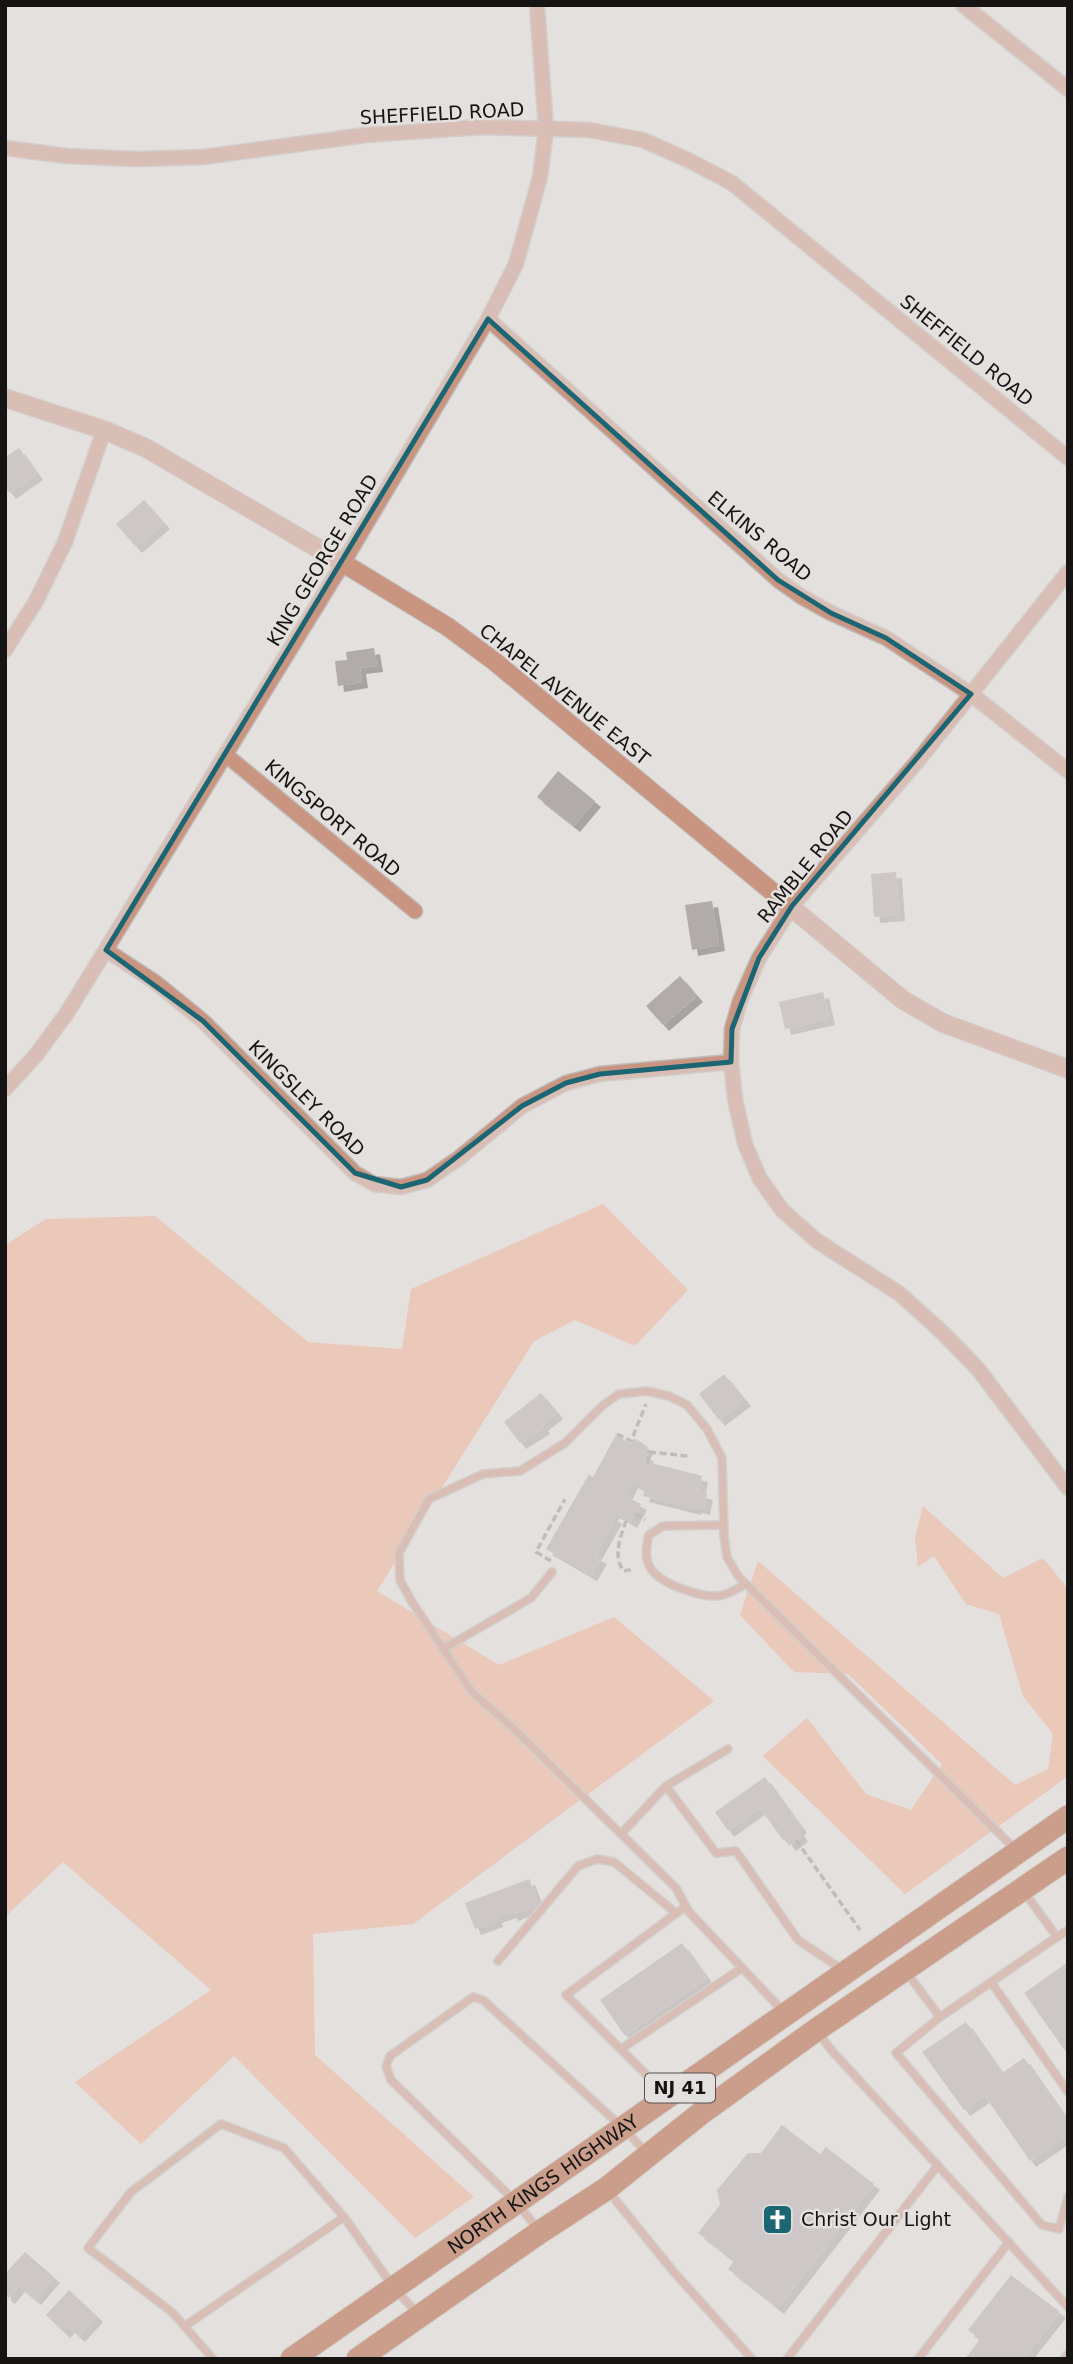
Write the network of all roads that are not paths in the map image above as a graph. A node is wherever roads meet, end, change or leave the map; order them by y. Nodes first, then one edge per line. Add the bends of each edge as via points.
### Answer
1 (537, 5) edge
2 (963, 5) edge
3 (1068, 89) edge
4 (546, 129) junction
5 (5, 148) edge
6 (488, 319) junction
7 (5, 398) edge
8 (104, 430) junction
9 (1068, 458) edge
10 (343, 563) junction
11 (1068, 572) edge
12 (5, 650) edge
13 (971, 694) junction
14 (226, 755) junction
15 (1068, 771) edge
16 (792, 906) junction
17 (415, 911) dead end
18 (106, 950) junction
19 (731, 1062) junction
20 (1068, 1069) edge
21 (5, 1089) edge
22 (1068, 1488) edge
23 (723, 1525) junction
24 (554, 1568) road end
25 (746, 1584) junction
26 (443, 1649) junction
27 (727, 1749) dead end
28 (666, 1786) junction
29 (1068, 1817) edge
30 (621, 1834) junction
31 (1018, 1852) junction
32 (1068, 1858) edge
33 (1023, 1889) junction
34 (686, 1906) junction
35 (676, 1913) junction
36 (1068, 1930) edge
37 (1057, 1937) junction
38 (498, 1961) dead end
39 (742, 1968) junction
40 (905, 1970) junction
41 (846, 1972) junction
42 (991, 1982) junction
43 (786, 2014) junction
44 (940, 2017) junction
45 (816, 2030) junction
46 (621, 2049) junction
47 (1068, 2092) edge
48 (668, 2096) junction
49 (623, 2128) junction
50 (648, 2155) junction
51 (938, 2165) junction
52 (606, 2189) junction
53 (1068, 2197) edge
54 (516, 2202) junction
55 (344, 2217) junction
56 (540, 2232) junction
57 (1009, 2242) junction
58 (394, 2288) junction
59 (1068, 2307) edge
60 (420, 2316) junction
61 (185, 2326) junction
62 (1068, 2354) edge
63 (213, 2359) edge
64 (292, 2359) edge
65 (358, 2359) edge
66 (752, 2359) edge
67 (787, 2359) edge
68 (918, 2359) edge
69 (1063, 2359) edge

1 - 4 street, KING GEORGE ROAD
2 - 3 street
4 - 5 street, SHEFFIELD ROAD via 481,127 366,135 189,157 136,159
4 - 6 street, KING GEORGE ROAD via 527,229 516,264
4 - 9 street, SHEFFIELD ROAD via 589,130 643,140 732,183
6 - 10 street, KING GEORGE ROAD
6 - 13 street, ELKINS ROAD via 778,580 831,613 886,638
7 - 8 street, CHAPEL AVENUE EAST
8 - 10 street, CHAPEL AVENUE EAST via 146,448
8 - 12 street via 65,541 36,601
10 - 14 street, KING GEORGE ROAD
10 - 16 street, CHAPEL AVENUE EAST via 495,661
11 - 13 street, RAMBLE ROAD
13 - 15 street, ELKINS ROAD
13 - 16 street, RAMBLE ROAD
14 - 17 street, KINGSPORT ROAD
14 - 18 street, KING GEORGE ROAD
16 - 19 street, RAMBLE ROAD via 759,958 740,1002 732,1029
16 - 20 street, CHAPEL AVENUE EAST via 903,1000 943,1023
18 - 19 street, KINGSLEY ROAD via 203,1021 355,1173 374,1184 401,1187 427,1180 522,1106 566,1083 600,1074
18 - 21 street, KING GEORGE ROAD via 37,1055
19 - 22 street, RAMBLE ROAD via 745,1144 760,1179 782,1209 817,1241 900,1294 943,1332 978,1369
23 - 25 lane via 727,1557
23 - 25 lane via 663,1526 649,1535 647,1562 666,1582 702,1596 724,1595
23 - 26 lane via 722,1458 687,1405 651,1392 619,1394 565,1443 520,1471 483,1474 429,1499 399,1553 400,1580
24 - 26 lane via 531,1598
25 - 31 lane
26 - 30 lane via 472,1692
27 - 28 lane
28 - 30 lane
28 - 41 lane via 716,1853 736,1851 798,1940
29 - 31 main road, NORTH KINGS HIGHWAY / NJ 41
30 - 34 lane via 676,1888
31 - 41 main road, NORTH KINGS HIGHWAY / NJ 41
32 - 33 main road, NORTH KINGS HIGHWAY / NJ 41
33 - 37 lane
33 - 40 main road, NORTH KINGS HIGHWAY / NJ 41
34 - 35 lane
34 - 39 lane
35 - 38 lane via 614,1862 597,1858 578,1866
35 - 46 lane via 566,1995
36 - 37 lane
37 - 42 lane
39 - 43 lane
39 - 46 lane
40 - 44 lane
40 - 45 main road, NORTH KINGS HIGHWAY / NJ 41
41 - 43 main road, NORTH KINGS HIGHWAY / NJ 41
42 - 44 lane
42 - 47 lane
43 - 48 main road, NORTH KINGS HIGHWAY / NJ 41
44 - 53 lane via 896,2053 1042,2225 1059,2230
45 - 50 main road, NORTH KINGS HIGHWAY / NJ 41
45 - 51 lane
46 - 48 lane
48 - 49 main road, NORTH KINGS HIGHWAY / NJ 41
49 - 50 lane
49 - 54 main road, NORTH KINGS HIGHWAY / NJ 41
49 - 54 lane via 483,2000 473,1997 457,2007 390,2056 386,2066 391,2080
50 - 52 main road, NORTH KINGS HIGHWAY / NJ 41
51 - 57 lane
51 - 67 lane
52 - 56 main road, NORTH KINGS HIGHWAY / NJ 41
52 - 66 lane
54 - 56 lane
54 - 58 main road, NORTH KINGS HIGHWAY / NJ 41
55 - 58 lane
55 - 61 lane
55 - 61 lane via 284,2148 221,2124 131,2192 88,2248
56 - 60 main road, NORTH KINGS HIGHWAY / NJ 41
57 - 59 lane
57 - 68 lane
58 - 60 lane
58 - 64 main road, NORTH KINGS HIGHWAY / NJ 41
60 - 65 main road, NORTH KINGS HIGHWAY / NJ 41
61 - 63 lane
62 - 69 lane

